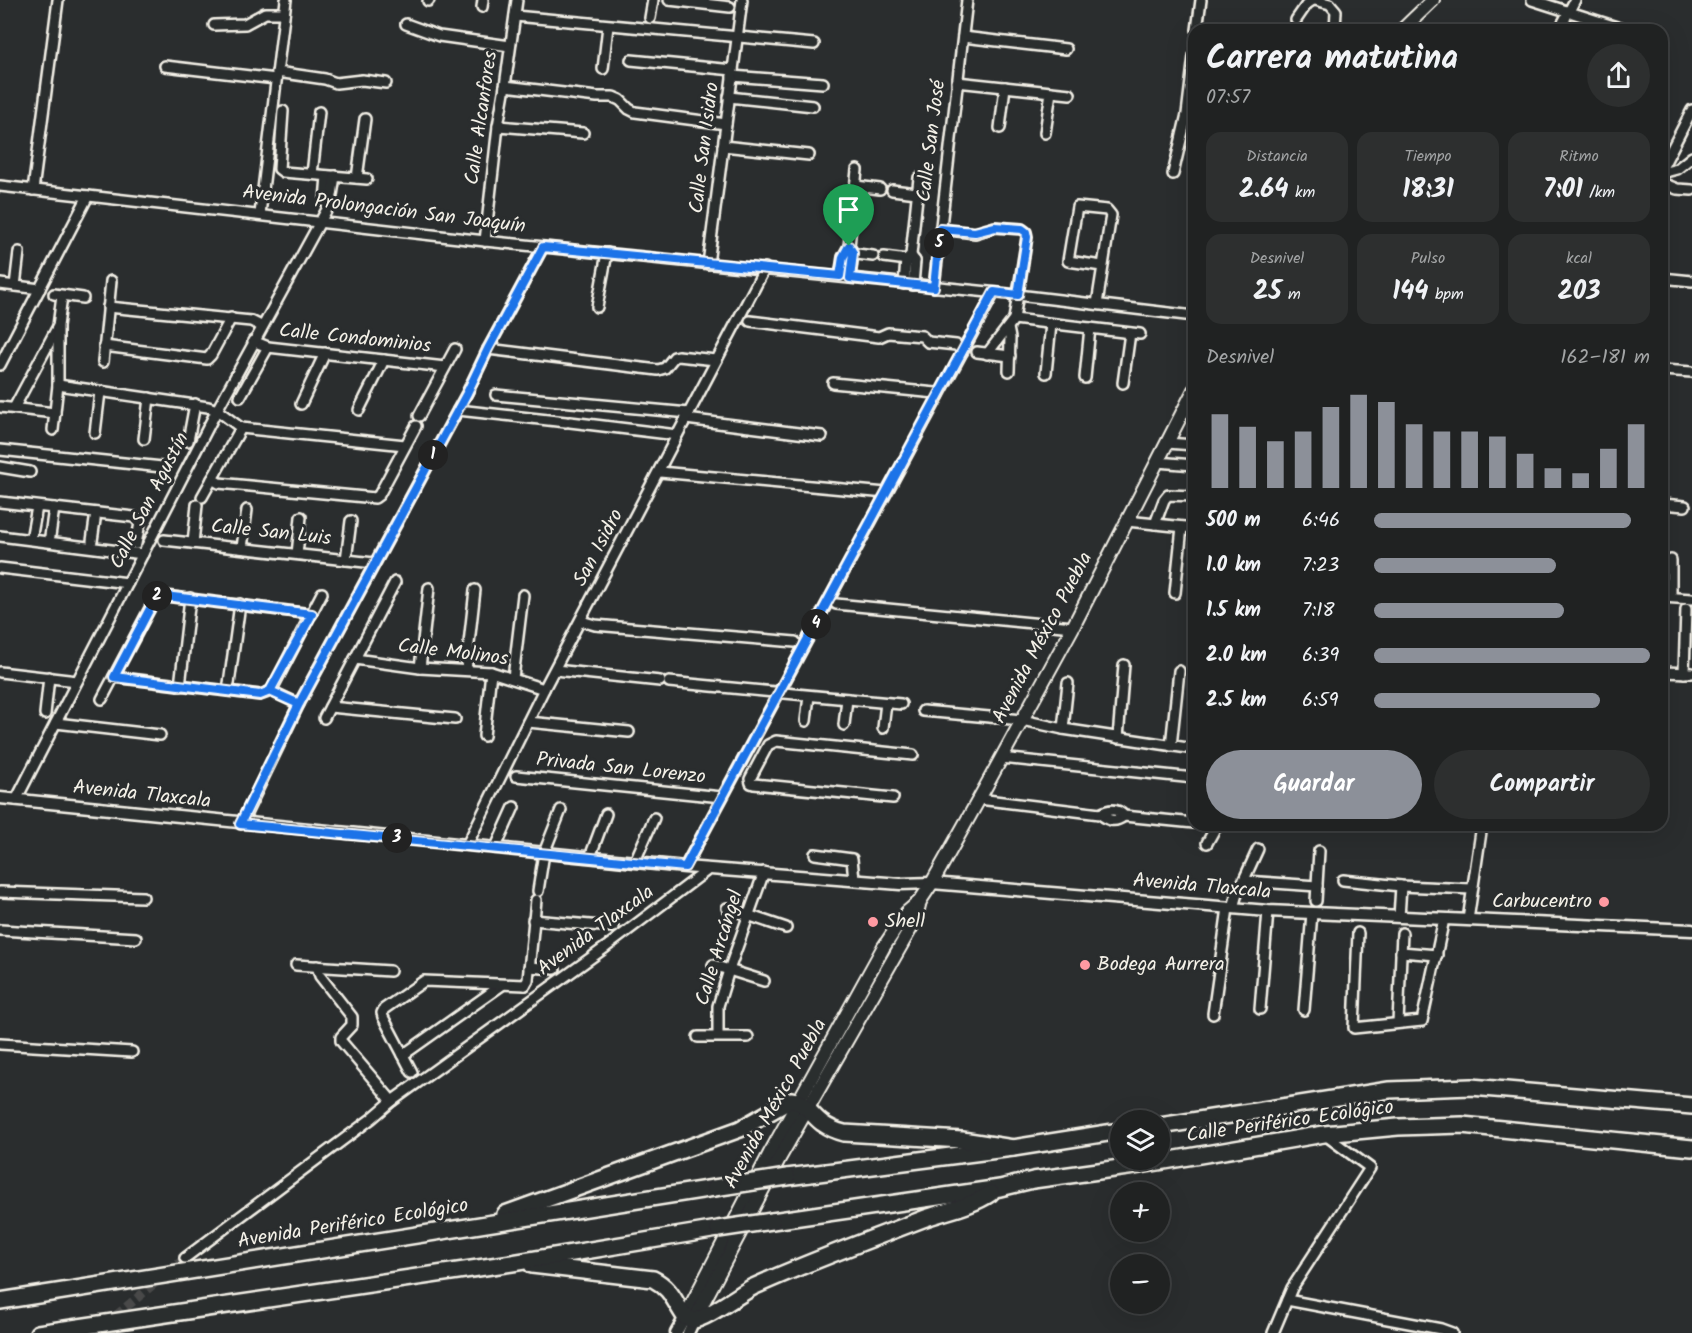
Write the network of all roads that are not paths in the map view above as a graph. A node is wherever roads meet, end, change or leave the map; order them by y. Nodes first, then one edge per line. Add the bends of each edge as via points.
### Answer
1 (58, 0) edge
2 (286, 0) edge
3 (517, 0) edge
4 (653, 0) edge
5 (669, 0) edge
6 (742, 0) edge
7 (968, 0) edge
8 (1201, 0) edge
9 (1314, 0) edge
10 (1532, 0) edge
11 (1575, 0) edge
12 (1427, 2) edge
13 (730, 7) dead end
14 (1569, 12) junction
15 (284, 13) junction
16 (515, 16) junction
17 (650, 18) dead end
18 (1296, 20) dead end
19 (406, 24) dead end
20 (1198, 24) edge
21 (1335, 24) edge
22 (1407, 24) edge
23 (1562, 24) edge
24 (1607, 24) edge
25 (214, 25) dead end
26 (608, 26) junction
27 (963, 37) junction
28 (738, 38) junction
29 (814, 44) dead end
30 (510, 46) junction
31 (1066, 49) dead end
32 (631, 60) dead end
33 (165, 66) dead end
34 (603, 69) dead end
35 (733, 73) junction
36 (277, 75) junction
37 (386, 82) dead end
38 (957, 82) junction
39 (824, 83) dead end
40 (506, 86) junction
41 (1005, 87) junction
42 (1051, 92) junction
43 (1070, 94) dead end
44 (729, 97) junction
45 (813, 106) dead end
46 (1188, 106) edge
47 (1692, 110) edge
48 (283, 111) dead end
49 (319, 112) dead end
50 (365, 119) dead end
51 (726, 124) junction
52 (498, 126) junction
53 (1000, 128) dead end
54 (1045, 132) dead end
55 (583, 134) dead end
56 (723, 146) junction
57 (1668, 149) edge
58 (809, 155) dead end
59 (1692, 157) edge
60 (857, 170) dead end
61 (1668, 171) edge
62 (312, 174) junction
63 (1173, 174) dead end
64 (331, 176) junction
65 (919, 178) dead end
66 (1668, 185) edge
67 (0, 186) edge
68 (856, 186) junction
69 (880, 189) dead end
70 (33, 190) junction
71 (892, 190) dead end
72 (1692, 190) edge
73 (917, 193) junction
74 (88, 196) junction
75 (260, 214) junction
76 (320, 221) junction
77 (940, 229) junction
78 (485, 241) junction
79 (543, 247) junction
80 (849, 251) junction
81 (19, 252) dead end
82 (607, 253) junction
83 (873, 256) dead end
84 (884, 257) dead end
85 (910, 259) junction
86 (708, 264) junction
87 (1102, 266) junction
88 (765, 268) junction
89 (845, 277) junction
90 (1668, 279) edge
91 (111, 281) dead end
92 (1692, 281) edge
93 (0, 284) edge
94 (908, 284) junction
95 (15, 286) junction
96 (934, 287) junction
97 (40, 289) junction
98 (994, 292) junction
99 (1018, 295) junction
100 (83, 298) dead end
101 (1097, 304) junction
102 (108, 307) junction
103 (597, 307) dead end
104 (1188, 315) edge
105 (231, 318) junction
106 (750, 321) dead end
107 (1011, 323) junction
108 (1051, 324) junction
109 (58, 326) junction
110 (261, 326) junction
111 (1090, 328) junction
112 (1130, 333) junction
113 (1140, 334) dead end
114 (261, 344) junction
115 (104, 346) junction
116 (454, 349) dead end
117 (488, 349) junction
118 (963, 351) junction
119 (325, 353) junction
120 (1010, 356) junction
121 (384, 360) junction
122 (716, 360) junction
123 (103, 362) dead end
124 (0, 365) edge
125 (445, 367) junction
126 (1668, 370) edge
127 (1009, 371) dead end
128 (1692, 372) edge
129 (1046, 373) dead end
130 (1085, 378) dead end
131 (833, 383) dead end
132 (1123, 383) dead end
133 (58, 385) junction
134 (100, 392) junction
135 (496, 395) dead end
136 (939, 395) junction
137 (240, 397) dead end
138 (149, 398) junction
139 (1188, 402) edge
140 (195, 404) junction
141 (301, 404) dead end
142 (0, 407) edge
143 (14, 408) junction
144 (217, 410) junction
145 (359, 410) dead end
146 (458, 410) junction
147 (55, 412) junction
148 (419, 416) dead end
149 (687, 416) junction
150 (416, 426) dead end
151 (241, 428) junction
152 (54, 430) dead end
153 (95, 433) dead end
154 (678, 435) junction
155 (822, 436) dead end
156 (144, 438) dead end
157 (188, 441) dead end
158 (1167, 443) junction
159 (405, 445) junction
160 (1188, 445) edge
161 (0, 450) edge
162 (1157, 462) junction
163 (1188, 465) edge
164 (0, 467) edge
165 (162, 467) dead end
166 (30, 472) dead end
167 (660, 472) junction
168 (212, 479) junction
169 (886, 493) junction
170 (1188, 496) edge
171 (0, 502) edge
172 (1668, 505) edge
173 (1685, 506) dead end
174 (37, 507) junction
175 (54, 508) junction
176 (247, 510) dead end
177 (96, 513) junction
178 (301, 517) dead end
179 (1127, 520) junction
180 (351, 521) dead end
181 (1155, 524) junction
182 (1182, 527) junction
183 (1188, 528) edge
184 (32, 534) dead end
185 (0, 536) edge
186 (50, 536) dead end
187 (164, 540) dead end
188 (92, 541) dead end
189 (194, 543) junction
190 (136, 544) dead end
191 (242, 548) junction
192 (143, 554) junction
193 (297, 554) junction
194 (346, 560) junction
195 (1671, 560) dead end
196 (374, 563) junction
197 (0, 568) edge
198 (395, 582) dead end
199 (128, 583) junction
200 (429, 588) dead end
201 (1668, 588) edge
202 (475, 590) dead end
203 (322, 593) dead end
204 (1175, 593) dead end
205 (523, 595) dead end
206 (1668, 597) edge
207 (190, 598) junction
208 (1692, 599) edge
209 (240, 604) junction
210 (836, 604) dead end
211 (1686, 609) dead end
212 (312, 614) junction
213 (581, 621) junction
214 (1073, 627) junction
215 (795, 642) dead end
216 (355, 659) junction
217 (1124, 665) dead end
218 (420, 668) junction
219 (466, 670) junction
220 (555, 670) junction
221 (1179, 671) dead end
222 (0, 672) edge
223 (491, 672) junction
224 (1668, 672) edge
225 (1688, 673) edge
226 (49, 677) junction
227 (114, 677) junction
228 (513, 678) junction
229 (77, 681) junction
230 (1068, 683) dead end
231 (180, 686) junction
232 (544, 689) junction
233 (228, 691) junction
234 (270, 691) junction
235 (778, 693) junction
236 (809, 696) junction
237 (102, 699) dead end
238 (847, 699) junction
239 (886, 703) junction
240 (299, 704) junction
241 (901, 704) dead end
242 (330, 707) junction
243 (923, 711) dead end
244 (45, 714) dead end
245 (324, 718) dead end
246 (455, 719) dead end
247 (1022, 720) junction
248 (528, 722) junction
249 (806, 722) dead end
250 (56, 723) junction
251 (844, 725) dead end
252 (883, 728) dead end
253 (1064, 729) junction
254 (629, 732) dead end
255 (160, 735) dead end
256 (484, 735) dead end
257 (1118, 738) junction
258 (1171, 746) junction
259 (1188, 748) edge
260 (913, 755) dead end
261 (744, 758) junction
262 (1001, 758) junction
263 (758, 764) junction
264 (516, 776) dead end
265 (1188, 777) edge
266 (722, 797) junction
267 (0, 798) edge
268 (893, 798) dead end
269 (979, 799) junction
270 (16, 800) junction
271 (514, 807) dead end
272 (561, 810) dead end
273 (606, 814) dead end
274 (654, 818) dead end
275 (1188, 822) edge
276 (240, 824) junction
277 (1213, 831) edge
278 (1481, 831) edge
279 (1207, 843) dead end
280 (467, 845) junction
281 (496, 848) junction
282 (1258, 849) dead end
283 (1319, 851) dead end
284 (544, 853) junction
285 (815, 854) dead end
286 (590, 857) junction
287 (636, 861) junction
288 (685, 867) junction
289 (710, 869) junction
290 (764, 872) junction
291 (854, 879) junction
292 (1343, 880) dead end
293 (1245, 881) junction
294 (932, 883) junction
295 (1317, 886) junction
296 (1401, 886) junction
297 (1472, 889) junction
298 (0, 892) edge
299 (143, 897) dead end
300 (1316, 901) dead end
301 (727, 908) dead end
302 (1230, 908) junction
303 (1268, 911) junction
304 (1400, 912) junction
305 (1312, 913) junction
306 (749, 914) junction
307 (1444, 919) junction
308 (533, 920) junction
309 (1468, 920) junction
310 (614, 927) dead end
311 (786, 928) dead end
312 (0, 930) edge
313 (1692, 930) edge
314 (1358, 933) dead end
315 (1402, 933) dead end
316 (136, 938) dead end
317 (1401, 952) junction
318 (1437, 955) junction
319 (296, 965) dead end
320 (713, 965) dead end
321 (317, 966) junction
322 (529, 967) junction
323 (555, 969) dead end
324 (390, 970) dead end
325 (729, 970) junction
326 (764, 981) dead end
327 (502, 985) junction
328 (525, 985) junction
329 (536, 997) junction
330 (1260, 1009) dead end
331 (1304, 1010) dead end
332 (1213, 1014) dead end
333 (1398, 1023) junction
334 (718, 1036) junction
335 (698, 1037) dead end
336 (748, 1037) dead end
337 (0, 1044) edge
338 (132, 1052) dead end
339 (403, 1055) junction
340 (412, 1072) dead end
341 (392, 1101) junction
342 (804, 1105) junction
343 (1692, 1106) edge
344 (1170, 1125) edge
345 (1110, 1133) edge
346 (1324, 1134) junction
347 (1012, 1148) junction
348 (1692, 1148) edge
349 (1000, 1188) junction
350 (477, 1224) junction
351 (185, 1258) tunnel mouth
352 (512, 1263) junction
353 (1287, 1300) junction
354 (0, 1301) edge
355 (689, 1323) edge
356 (38, 1333) edge
357 (676, 1333) edge
358 (1273, 1333) edge
359 (1452, 1333) edge

1 - 70 street
2 - 15 street
3 - 16 street, Calle Alcanfores
4 - 17 street
5 - 13 street
6 - 28 street, Calle San Isidro
7 - 27 street, Calle San José
8 - 20 street
9 - 18 street
9 - 21 street via 1330,4 1336,11
10 - 14 street
11 - 14 street
12 - 22 main road
14 - 23 street
14 - 24 street
15 - 25 street via 265,13 245,24
15 - 36 street
16 - 26 street
16 - 30 street, Calle Alcanfores
19 - 30 street via 439,36
26 - 28 street
26 - 34 street
27 - 31 street
27 - 38 street, Calle San José
28 - 29 street
28 - 35 street, Calle San Isidro
30 - 40 street, Calle Alcanfores
32 - 35 street
33 - 36 street
35 - 39 street
35 - 44 street, Calle San Isidro
36 - 37 street via 336,83
36 - 75 street
38 - 41 street
38 - 77 street, Calle San José
40 - 51 street via 613,97 635,112
40 - 52 street, Calle Alcanfores
41 - 42 street
41 - 53 street
42 - 43 street
42 - 54 street
44 - 45 street
44 - 51 street, Calle San Isidro
46 - 63 street
47 - 57 street
48 - 62 street via 279,169
49 - 62 street
50 - 64 street via 362,179
51 - 56 street, Calle San Isidro
52 - 55 street
52 - 78 street, Calle Alcanfores
56 - 58 street
56 - 86 street, Calle San Isidro
59 - 61 street
60 - 68 street
62 - 64 street
64 - 76 street, Calle San Agustín via 325,200 328,206
65 - 73 street
66 - 72 street
67 - 70 street, Avenida Prolongación San Joaquín
68 - 69 street
68 - 80 street
70 - 74 street, Avenida Prolongación San Joaquín
71 - 73 street
73 - 85 street
74 - 75 street, Avenida Prolongación San Joaquín
74 - 97 street
75 - 76 street, Avenida Prolongación San Joaquín
76 - 78 street, Avenida Prolongación San Joaquín
76 - 110 street, Calle San Agustín
77 - 96 street, Calle San José
77 - 99 street via 975,232 995,227 1026,232
78 - 79 street, Avenida Prolongación San Joaquín
79 - 82 street, Avenida Prolongación San Joaquín
79 - 117 street
80 - 83 street
80 - 89 street
81 - 95 street
82 - 86 street, Avenida Prolongación San Joaquín
82 - 103 street
84 - 85 street
85 - 94 street
86 - 88 street, Avenida Prolongación San Joaquín
87 - 87 street via 1068,261 1077,207 1110,212
87 - 101 street
88 - 89 street, Avenida Prolongación San Joaquín
88 - 122 street, San Isidro
89 - 94 street, Avenida Prolongación San Joaquín
90 - 92 street
91 - 102 street
93 - 95 street
94 - 96 street, Avenida Prolongación San Joaquín
95 - 97 street
96 - 98 street, Avenida Prolongación San Joaquín
97 - 124 street
98 - 99 street, Avenida Prolongación San Joaquín
98 - 118 street
99 - 101 street, Avenida Prolongación San Joaquín
99 - 107 street
100 - 109 street via 58,295
101 - 104 street, Avenida Prolongación San Joaquín
102 - 105 street
102 - 115 street
105 - 110 street
105 - 115 street via 207,359
106 - 118 street via 879,337 888,333 922,336 928,342 956,345
107 - 108 street
107 - 120 street
107 - 120 street via 982,353
108 - 111 street
108 - 129 street
109 - 133 street
109 - 143 street
110 - 114 street, Calle San Agustín
111 - 112 street
111 - 130 street
112 - 113 street
112 - 132 street
114 - 119 street, Calle Condominios
114 - 137 street
114 - 144 street, Calle San Agustín
115 - 123 street
116 - 125 street
117 - 122 street via 658,370 674,357
117 - 146 street
118 - 136 street
119 - 121 street, Calle Condominios
119 - 141 street
120 - 127 street
121 - 125 street, Calle Condominios
121 - 145 street
122 - 149 street, San Isidro
125 - 148 street
126 - 128 street
131 - 136 street
133 - 134 street
133 - 147 street
134 - 138 street
134 - 153 street
135 - 149 street
136 - 169 street
138 - 140 street
138 - 156 street
139 - 158 main road, Avenida México Puebla
140 - 144 street
140 - 157 street
142 - 143 street
143 - 147 street
144 - 151 street
144 - 192 street, Calle San Agustín
146 - 154 street
146 - 196 street
147 - 152 street
149 - 154 street, San Isidro
149 - 155 street
150 - 159 street
151 - 159 street
151 - 168 street
154 - 167 street, San Isidro
158 - 160 street
158 - 162 main road, Avenida México Puebla
159 - 168 street via 375,498 219,483
161 - 165 street
162 - 163 street
162 - 179 main road, Avenida México Puebla
164 - 166 street
167 - 169 street
167 - 213 street, San Isidro
168 - 189 street via 200,501
169 - 235 street
170 - 181 street via 1168,495
171 - 174 street
172 - 173 street
174 - 175 street
174 - 184 street
175 - 177 street
175 - 186 street
176 - 191 street
177 - 188 street
177 - 190 street via 134,517 140,523
178 - 193 street
179 - 181 street
179 - 214 main road, Avenida México Puebla
180 - 194 street
181 - 182 street
182 - 183 street
182 - 204 street
185 - 192 street
187 - 189 street, Calle San Luis
189 - 191 street, Calle San Luis
191 - 193 street, Calle San Luis
192 - 199 street, Calle San Agustín
193 - 194 street, Calle San Luis
194 - 196 street, Calle San Luis
195 - 201 street
196 - 240 street
197 - 199 street
198 - 216 street
199 - 229 street, Calle San Agustín
200 - 218 street
202 - 219 street
203 - 212 street
205 - 228 street
206 - 208 street
207 - 209 street
207 - 227 street via 162,594 153,599
207 - 231 street
209 - 212 street
209 - 233 street
210 - 214 street
211 - 225 street
212 - 234 street
213 - 215 street
213 - 220 street, San Isidro
214 - 247 main road, Avenida México Puebla
216 - 218 street, Calle Molinos
216 - 242 street
217 - 257 street
218 - 219 street, Calle Molinos
219 - 223 street, Calle Molinos
220 - 232 street, San Isidro
220 - 235 street
221 - 258 street
222 - 226 street
223 - 228 street, Calle Molinos
223 - 256 street
224 - 225 street
226 - 229 street
226 - 244 street
227 - 231 street
227 - 237 street
228 - 232 street, Calle Molinos
229 - 250 street, Calle San Agustín
230 - 253 street
231 - 233 street
232 - 248 street, San Isidro
233 - 234 street via 260,695
234 - 240 street
235 - 236 street
235 - 261 street
236 - 238 street
236 - 249 street
238 - 239 street
238 - 251 street
239 - 241 street
239 - 252 street
240 - 276 street
242 - 245 street
242 - 246 street
243 - 247 street
247 - 253 street
247 - 262 main road, Avenida México Puebla
248 - 254 street
248 - 280 street, San Isidro
250 - 255 street
250 - 270 street, Calle San Agustín
253 - 257 street
257 - 258 street
258 - 259 street
260 - 263 street via 776,741 768,745
261 - 263 street
261 - 266 street
262 - 265 street
262 - 269 main road, Avenida México Puebla
263 - 268 street via 750,779 754,784
264 - 266 street, Privada San Lorenzo
266 - 288 street
267 - 270 street, Avenida Tlaxcala
269 - 275 street via 1100,814 1113,809 1124,816
269 - 294 main road, Avenida México Puebla
270 - 276 street, Avenida Tlaxcala
271 - 281 street
272 - 284 street
273 - 286 street
274 - 287 street
276 - 280 street, Avenida Tlaxcala
277 - 279 street
278 - 297 street
280 - 281 street, Avenida Tlaxcala
281 - 284 street, Avenida Tlaxcala
282 - 293 street
283 - 295 street
284 - 286 street, Avenida Tlaxcala
284 - 308 street
285 - 291 street via 852,859
286 - 287 street, Avenida Tlaxcala
287 - 288 street, Avenida Tlaxcala
288 - 289 street, Avenida Tlaxcala
289 - 290 street, Avenida Tlaxcala
289 - 329 street, Avenida Tlaxcala
290 - 291 street, Avenida Tlaxcala
290 - 306 street, Calle Arcángel
291 - 294 street, Avenida Tlaxcala
292 - 296 street
293 - 295 street
293 - 302 street
294 - 302 street, Avenida Tlaxcala
294 - 342 main road, Avenida México Puebla via 920,901 915,921
295 - 300 street
296 - 297 street
296 - 304 street
297 - 309 street
298 - 299 street
301 - 306 street
302 - 303 street, Avenida Tlaxcala
302 - 332 street
303 - 305 street, Avenida Tlaxcala
303 - 330 street
304 - 305 street, Avenida Tlaxcala
304 - 307 street, Avenida Tlaxcala
305 - 331 street
306 - 311 street
306 - 325 street, Calle Arcángel
307 - 309 street, Avenida Tlaxcala
307 - 318 street
308 - 310 street
308 - 322 street
309 - 313 street, Avenida Tlaxcala
312 - 316 street
314 - 333 street via 1354,1028
315 - 317 street
317 - 318 street
317 - 333 street
318 - 333 street via 1422,1021
319 - 321 street
320 - 325 street
321 - 324 street
321 - 341 street via 320,976 352,1017 352,1025 341,1041
322 - 323 street
322 - 328 street
325 - 326 street
325 - 334 street, Calle Arcángel via 717,1013
327 - 328 street
327 - 339 street
327 - 339 street via 424,981 384,1009 383,1017
328 - 329 street
329 - 341 street, Avenida Tlaxcala
334 - 335 street
334 - 336 street
337 - 338 street
339 - 340 street
341 - 351 street, Avenida Tlaxcala
342 - 347 highway via 820,1122 844,1133 962,1140
342 - 350 highway via 791,1100 740,1129
342 - 355 main road, Avenida México Puebla via 780,1157
343 - 344 highway, Calle Periférico Ecológico via 1471,1087 1401,1090
345 - 347 highway
346 - 348 highway, Calle Periférico Ecológico via 1462,1125
346 - 349 highway, Calle Periférico Ecológico
346 - 353 street via 1370,1168
347 - 350 highway, Avenida Periférico Ecológico, bridge
349 - 352 highway, Calle Periférico Ecológico, bridge
349 - 355 highway via 982,1199 753,1287
350 - 354 highway, Avenida Periférico Ecológico
352 - 355 highway via 653,1279 669,1289
352 - 356 highway
353 - 358 street
353 - 359 street
355 - 357 street, Avenida México Puebla

